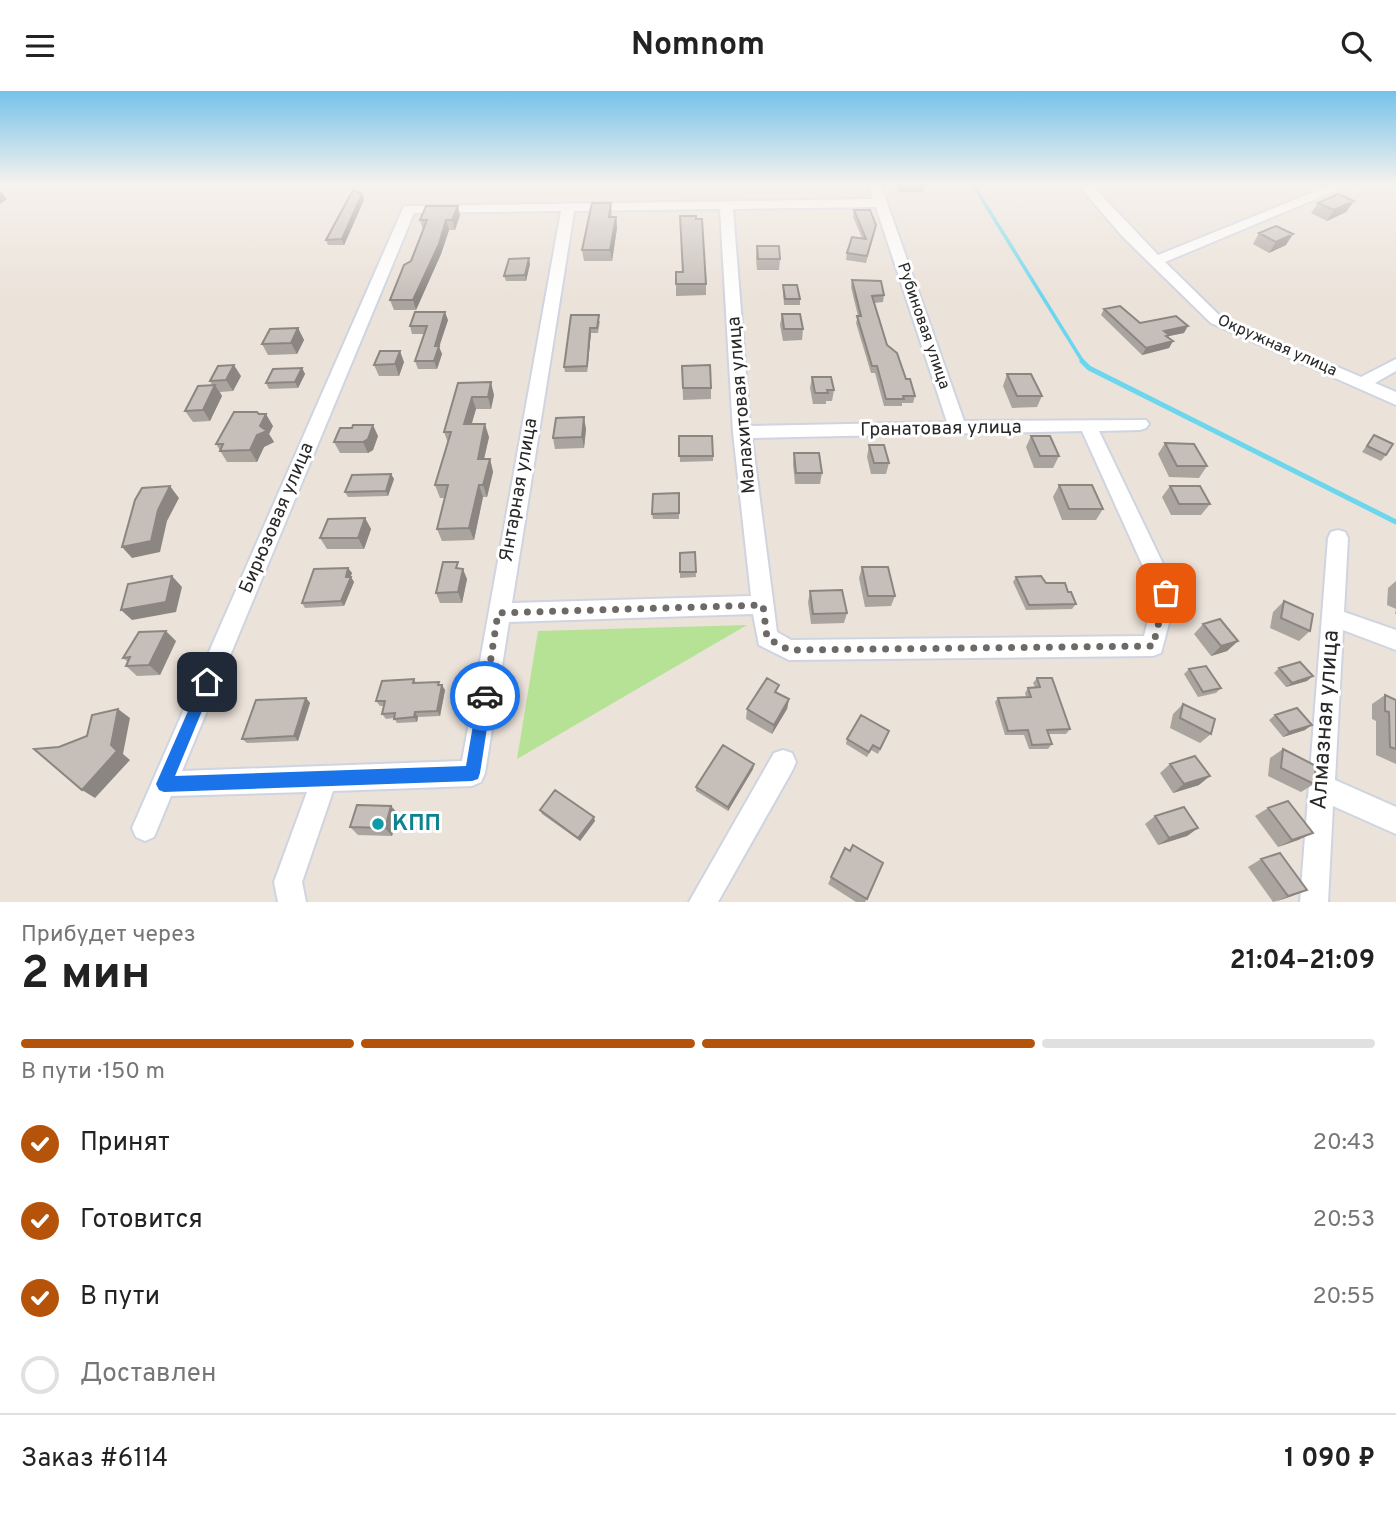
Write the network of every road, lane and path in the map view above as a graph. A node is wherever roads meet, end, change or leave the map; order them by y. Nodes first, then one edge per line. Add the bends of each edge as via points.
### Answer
1 (404, 221) edge
2 (566, 221) edge
3 (727, 221) edge
4 (887, 221) edge
5 (1118, 221) edge
6 (1254, 221) edge
7 (1155, 261) junction
8 (1396, 364) edge
9 (1361, 383) junction
10 (1396, 399) edge
11 (1140, 424) dead end
12 (1088, 426) junction
13 (958, 429) junction
14 (742, 432) junction
15 (1339, 538) dead end
16 (763, 605) junction
17 (498, 613) junction
18 (1333, 617) junction
19 (1396, 640) edge
20 (783, 762) dead end
21 (472, 773) joint
22 (325, 778) junction
23 (164, 784) junction
24 (1322, 787) junction
25 (1396, 821) edge
26 (145, 828) dead end
27 (292, 902) edge
28 (703, 902) edge
29 (1314, 902) edge

1 - 23 street, Бирюзовая улица
2 - 17 street, Янтарная улица
3 - 14 street, Малахитовая улица
4 - 13 street, Рубиновая улица
5 - 7 street, Окружная улица
6 - 7 street
7 - 9 street, Окружная улица via 1216,320
8 - 9 street
9 - 10 street, Окружная улица
11 - 12 street, Гранатовая улица
12 - 13 street, Гранатовая улица
12 - 16 street, Малахитовая улица via 1166,593 1153,646 789,650 767,638
13 - 14 street, Гранатовая улица
14 - 16 street, Малахитовая улица
15 - 18 street, Алмазная улица
16 - 17 street
17 - 21 street, Янтарная улица
18 - 19 street
18 - 24 street, Алмазная улица
20 - 28 street
21 - 22 street
22 - 23 street
22 - 27 street via 288,882
23 - 26 street, Бирюзовая улица
24 - 25 street
24 - 29 street, Алмазная улица

